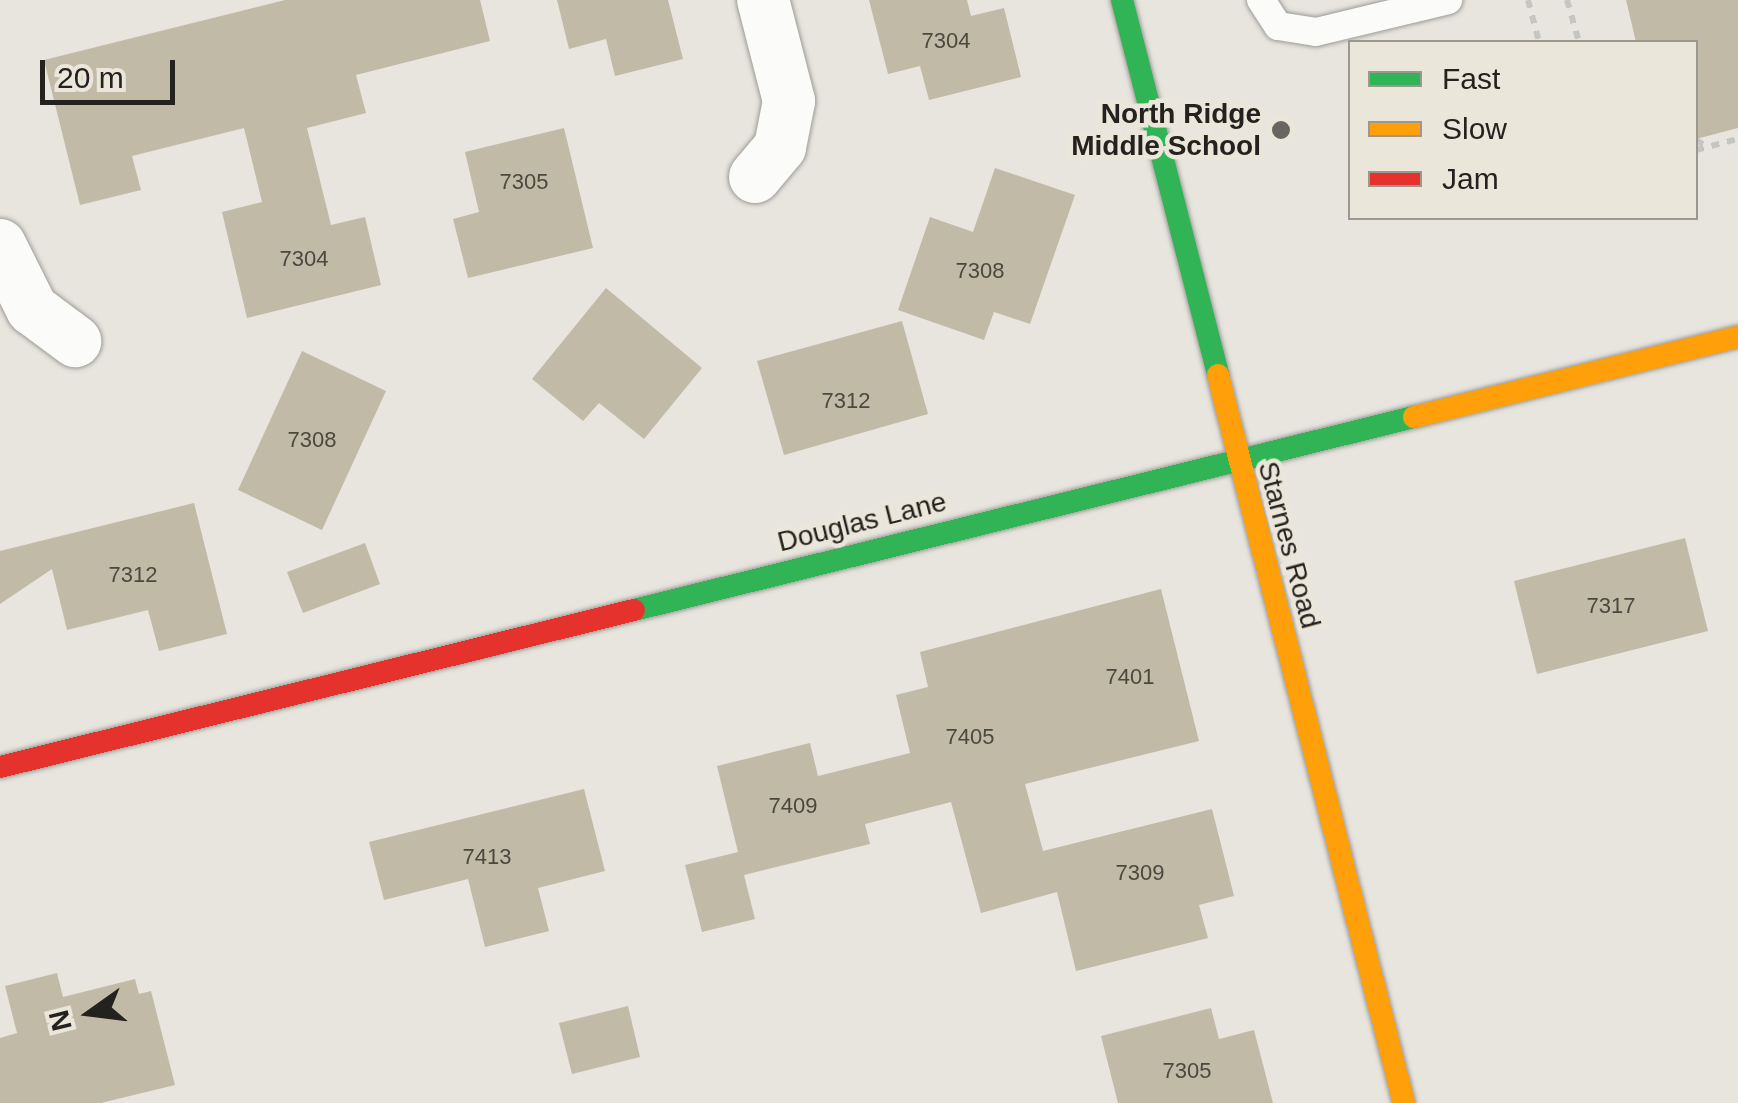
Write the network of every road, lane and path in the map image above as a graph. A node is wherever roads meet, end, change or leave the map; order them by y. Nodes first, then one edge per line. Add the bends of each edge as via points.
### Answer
1 (763, 0) edge
2 (1122, 0) edge
3 (1261, 0) edge
4 (1448, 0) edge
5 (1528, 0) edge
6 (1567, 0) edge
7 (1393, 7) edge
8 (1538, 40) edge
9 (1578, 40) edge
10 (1738, 140) edge
11 (1698, 141) edge
12 (1708, 147) junction
13 (1698, 150) edge
14 (756, 177) dead end
15 (0, 245) edge
16 (1738, 337) edge
17 (75, 341) dead end
18 (1237, 463) junction
19 (0, 766) edge
20 (1404, 1103) edge

1 - 14 street via 789,101 780,147
2 - 18 street, Starnes Road
3 - 7 lane via 1278,26 1296,31
4 - 7 lane
5 - 8 path
6 - 9 path
10 - 12 path
11 - 12 path
12 - 13 path
15 - 17 street via 32,308
16 - 18 street, Douglas Lane
18 - 19 street, Douglas Lane
18 - 20 street, Starnes Road

